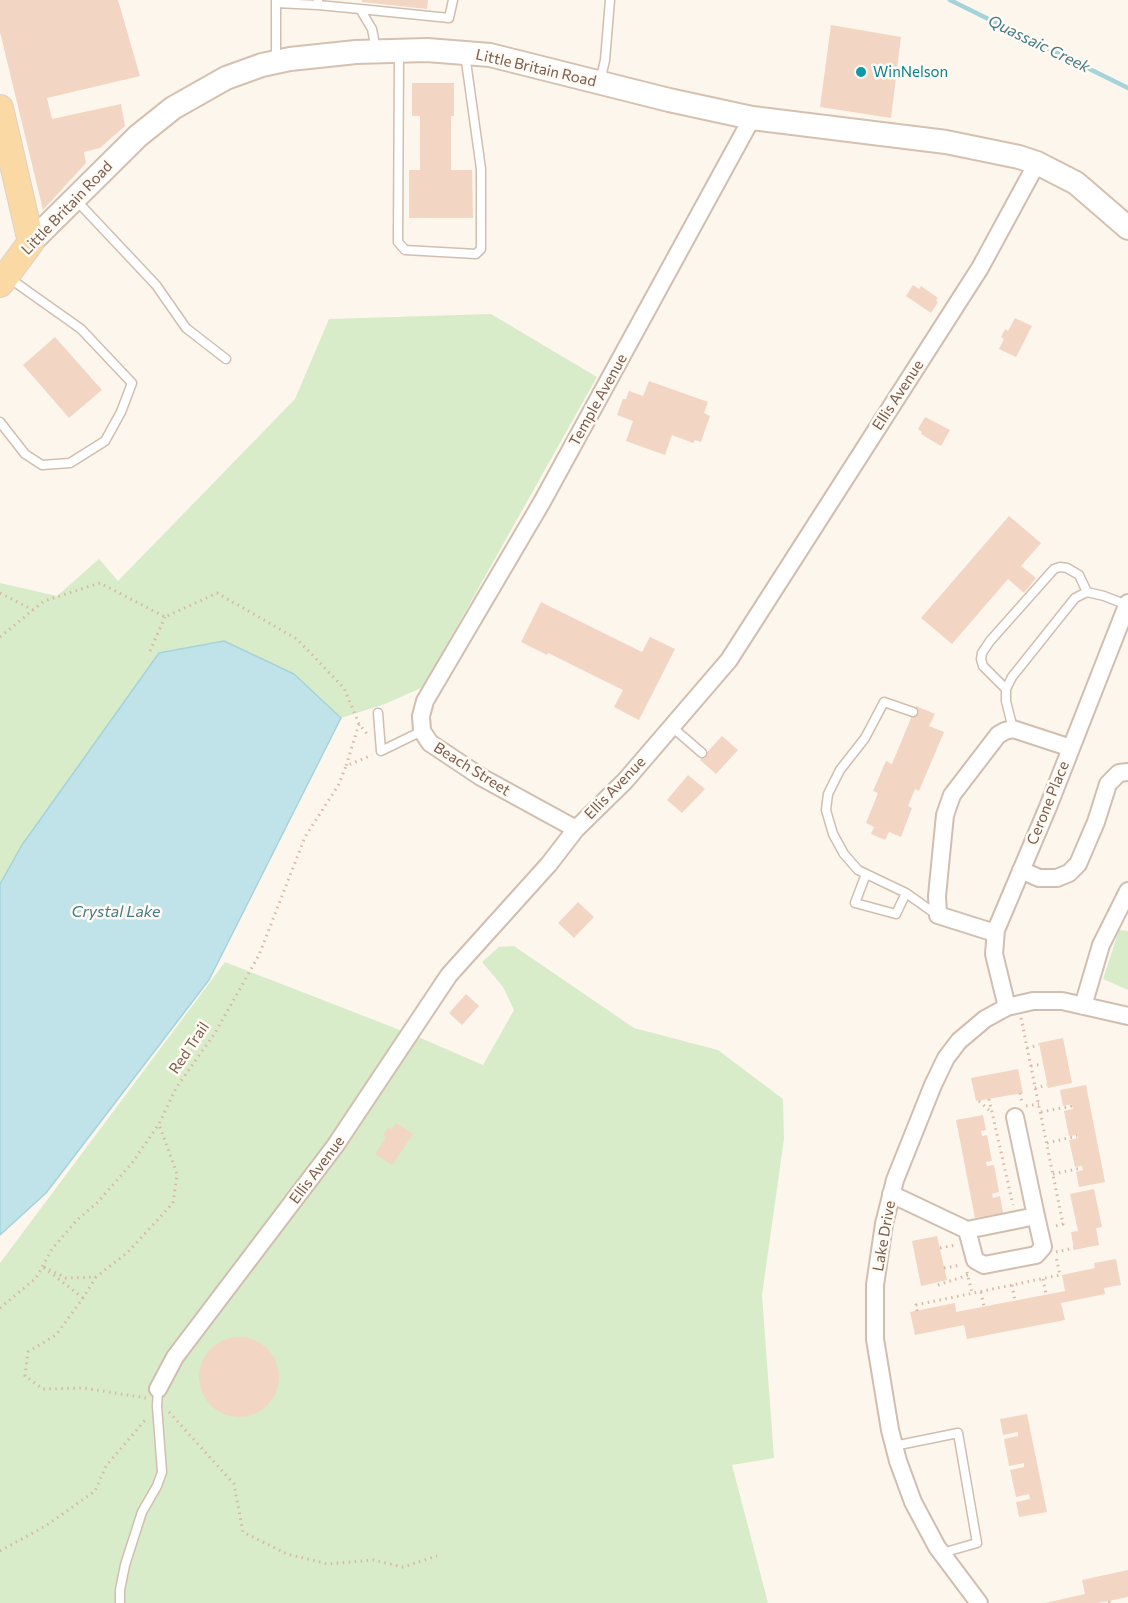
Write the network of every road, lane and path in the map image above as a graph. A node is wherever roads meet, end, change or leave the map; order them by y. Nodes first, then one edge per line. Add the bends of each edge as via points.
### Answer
1 (453, 0) edge
2 (610, 0) edge
3 (276, 2) edge
4 (318, 2) edge
5 (360, 9) junction
6 (388, 51) junction
7 (465, 53) junction
8 (276, 62) junction
9 (600, 83) junction
10 (0, 108) edge
11 (752, 118) junction
12 (1037, 163) junction
13 (75, 198) junction
14 (1128, 228) edge
15 (31, 242) junction
16 (3, 280) edge
17 (226, 359) dead end
18 (0, 422) edge
19 (1087, 592) junction
20 (0, 593) edge
21 (1128, 604) edge
22 (33, 610) junction
23 (165, 617) junction
24 (0, 637) edge
25 (150, 651) dead end
26 (439, 679) joint
27 (1006, 689) junction
28 (914, 712) dead end
29 (378, 713) dead end
30 (359, 724) junction
31 (672, 727) junction
32 (1013, 729) junction
33 (422, 731) junction
34 (1071, 748) junction
35 (381, 751) junction
36 (702, 753) dead end
37 (346, 765) junction
38 (1128, 772) edge
39 (576, 829) junction
40 (1021, 870) junction
41 (866, 874) junction
42 (1128, 891) edge
43 (906, 893) junction
44 (938, 915) junction
45 (995, 933) junction
46 (1083, 1006) junction
47 (1014, 1010) junction
48 (1128, 1016) edge
49 (1039, 1045) dead end
50 (1027, 1048) junction
51 (1043, 1064) dead end
52 (1031, 1066) junction
53 (1047, 1085) dead end
54 (1035, 1088) junction
55 (1020, 1093) dead end
56 (989, 1099) dead end
57 (979, 1101) dead end
58 (1072, 1106) dead end
59 (992, 1112) junction
60 (1019, 1112) joint
61 (1041, 1112) junction
62 (159, 1124) junction
63 (1077, 1136) dead end
64 (1047, 1143) junction
65 (1083, 1168) dead end
66 (1053, 1173) junction
67 (891, 1194) junction
68 (1036, 1216) junction
69 (1016, 1220) junction
70 (1050, 1232) dead end
71 (963, 1235) junction
72 (940, 1248) dead end
73 (1074, 1248) dead end
74 (42, 1266) junction
75 (944, 1268) dead end
76 (968, 1275) junction
77 (96, 1277) junction
78 (1043, 1279) junction
79 (938, 1285) dead end
80 (1012, 1285) junction
81 (981, 1292) junction
82 (972, 1293) junction
83 (1046, 1294) dead end
84 (83, 1298) junction
85 (1015, 1301) dead end
86 (984, 1307) dead end
87 (0, 1308) edge
88 (917, 1311) dead end
89 (157, 1398) junction
90 (894, 1446) junction
91 (0, 1551) edge
92 (942, 1553) junction
93 (437, 1556) dead end
94 (120, 1603) edge
95 (979, 1603) edge

1 - 5 lane via 449,18
2 - 9 lane
3 - 4 lane
3 - 8 lane
4 - 5 lane
5 - 6 lane
6 - 7 street, Little Britain Road
6 - 7 lane via 398,242 405,250 476,254 482,249 481,169
6 - 8 street, Little Britain Road
7 - 9 street, Little Britain Road via 490,55
8 - 13 street, Little Britain Road via 226,78 173,108 138,136
9 - 11 street, Little Britain Road
10 - 15 main road
11 - 12 street, Little Britain Road via 946,142
11 - 26 street, Temple Avenue via 542,502
12 - 14 street, Little Britain Road via 1076,183
12 - 31 street, Ellis Avenue via 980,268 729,660
13 - 15 street, Little Britain Road
13 - 17 lane via 156,285 186,328
15 - 16 main road, Little Britain Road
16 - 18 lane via 81,329 132,383 105,441 70,463 42,465 26,454
19 - 21 lane
19 - 27 lane via 1075,598 1012,676
19 - 27 lane via 1079,574 1067,568 1054,569 990,641 982,653 983,666
20 - 22 path
21 - 34 street, Cerone Place
22 - 23 path via 44,601 100,583
22 - 24 path
23 - 25 path
23 - 30 path via 217,593 297,639 344,688
26 - 33 street, Beach Street via 425,701
27 - 32 lane
28 - 41 lane via 884,702 828,794 826,810 833,834 844,854
29 - 35 lane
30 - 35 path
30 - 37 path, Red Trail
31 - 36 lane
31 - 39 street, Ellis Avenue
32 - 34 street
32 - 44 street via 998,735 952,795 945,815
33 - 35 lane
33 - 39 street, Beach Street via 430,743 482,777
34 - 40 street, Cerone Place
35 - 37 path
37 - 62 path, Red Trail via 339,784 305,837 259,956 215,1033 176,1088
38 - 40 street via 1119,773 1108,784 1096,822 1078,864 1070,873 1039,878
39 - 89 street, Ellis Avenue via 449,975 335,1146 175,1357
40 - 45 street, Cerone Place
41 - 43 lane
41 - 43 lane via 855,903 896,914
42 - 46 street via 1101,945
43 - 44 lane
44 - 45 street
45 - 47 street, Cerone Place via 994,954
46 - 47 street, Lake Drive via 1033,1001
46 - 48 street, Lake Drive
47 - 50 path
47 - 67 street, Lake Drive via 985,1018 946,1058
49 - 50 path
50 - 52 path
51 - 52 path
52 - 54 path
53 - 54 path
54 - 61 path
55 - 60 path
56 - 59 path
57 - 59 path
58 - 61 path
59 - 69 path
60 - 68 street
61 - 64 path
62 - 74 path, Red Trail via 132,1163 77,1220
62 - 77 path via 177,1173 173,1203 128,1252
63 - 64 path
64 - 66 path
65 - 66 path
66 - 70 path via 1063,1224
67 - 71 street
67 - 90 street, Lake Drive via 875,1285 875,1339
68 - 69 street
68 - 71 street via 1043,1247 1036,1255 984,1265 975,1260
69 - 71 street
71 - 72 path via 961,1244
73 - 78 path via 1055,1252 1060,1275
74 - 77 path via 66,1278
74 - 84 path
74 - 87 path, Red Trail via 36,1278
75 - 76 path via 966,1264
76 - 79 path
76 - 82 path
77 - 84 path
78 - 80 path
78 - 83 path
80 - 81 path
80 - 85 path
81 - 82 path
81 - 86 path
82 - 88 path via 915,1305
84 - 89 path via 56,1335 28,1352 25,1376 43,1389 84,1388
89 - 91 path via 106,1466 95,1491 47,1525
89 - 93 path via 234,1484 243,1532 286,1554 327,1564 373,1560 403,1567
89 - 94 lane via 162,1472 142,1512 125,1565
90 - 92 street, Lake Drive via 913,1502
90 - 92 lane via 958,1432 977,1543
92 - 95 street, Lake Drive

